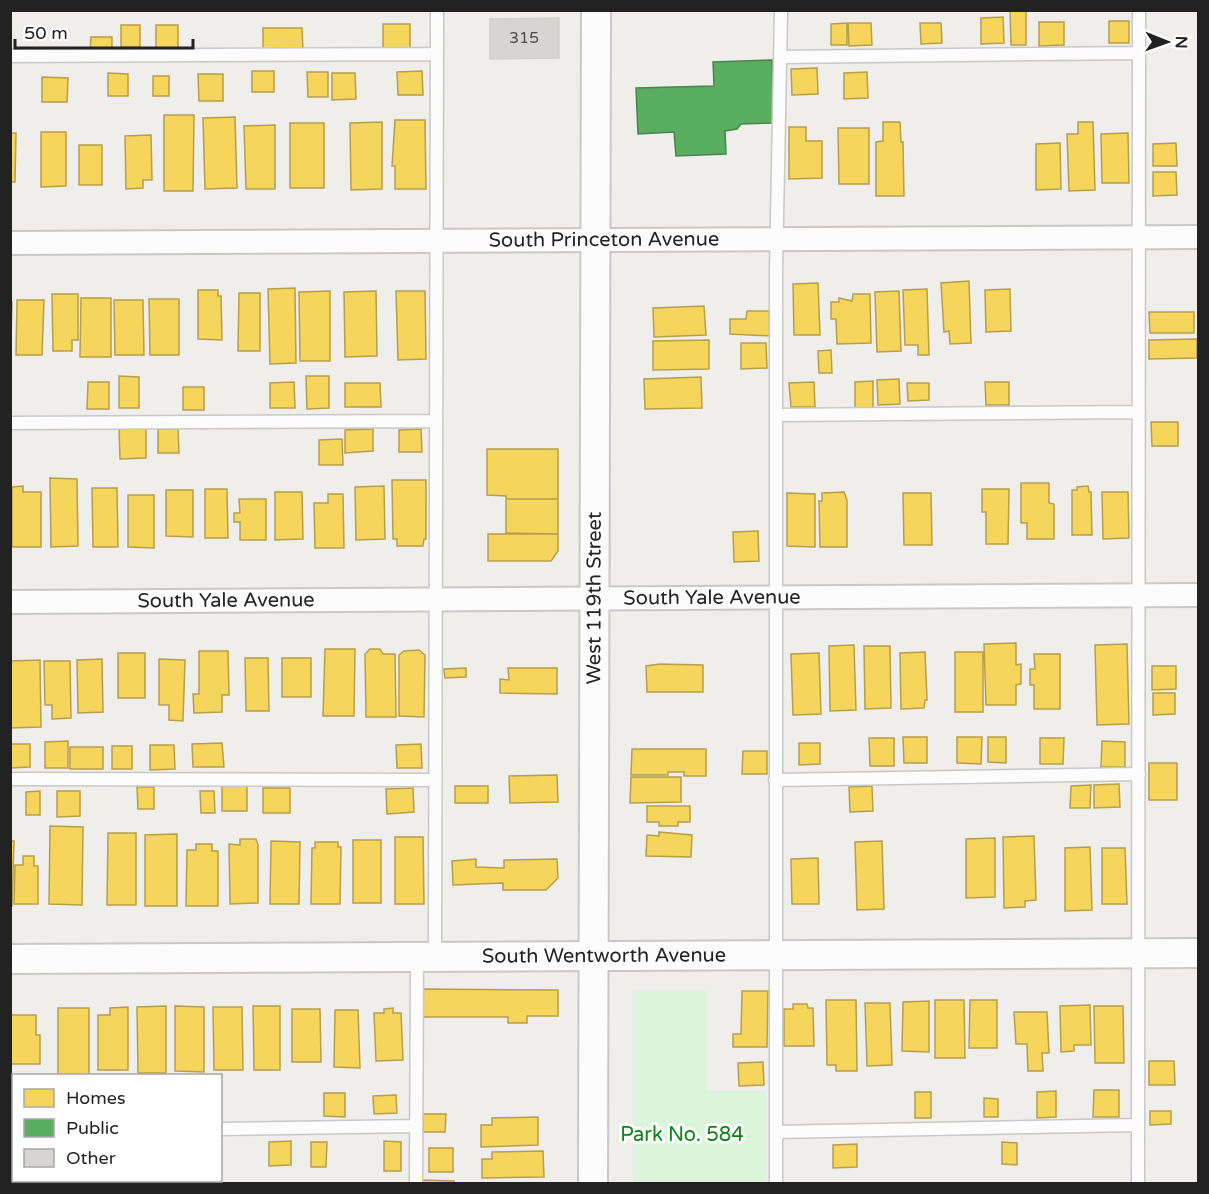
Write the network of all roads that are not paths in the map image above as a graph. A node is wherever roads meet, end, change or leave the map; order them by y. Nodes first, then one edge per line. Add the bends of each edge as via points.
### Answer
1 (437, 10) edge
2 (596, 10) edge
3 (781, 10) edge
4 (1139, 10) edge
5 (1139, 53) junction
6 (437, 54) junction
7 (10, 56) edge
8 (780, 57) junction
9 (1139, 237) junction
10 (1198, 237) edge
11 (776, 239) junction
12 (596, 240) junction
13 (436, 241) junction
14 (10, 243) edge
15 (1139, 412) junction
16 (776, 415) junction
17 (436, 421) junction
18 (10, 423) edge
19 (1198, 595) edge
20 (1139, 596) junction
21 (776, 597) junction
22 (595, 599) junction
23 (436, 600) junction
24 (10, 602) edge
25 (1139, 774) junction
26 (10, 779) edge
27 (435, 780) junction
28 (775, 780) junction
29 (1138, 953) junction
30 (1198, 953) edge
31 (775, 955) junction
32 (426, 956) junction
33 (593, 956) junction
34 (10, 959) edge
35 (1138, 1125) junction
36 (416, 1126) junction
37 (222, 1129) edge
38 (776, 1132) junction
39 (416, 1184) edge
40 (593, 1184) edge
41 (776, 1184) edge
42 (1138, 1184) edge

1 - 6 lane
2 - 12 street, West 119th Street
3 - 8 lane
4 - 5 lane
5 - 8 lane
5 - 9 lane
6 - 7 lane
6 - 13 lane
8 - 11 lane
9 - 10 street, South Princeton Avenue
9 - 11 street, South Princeton Avenue
9 - 15 lane
11 - 12 street, South Princeton Avenue
11 - 16 lane
12 - 13 street, South Princeton Avenue
12 - 22 street, West 119th Street
13 - 14 street, South Princeton Avenue
13 - 17 lane
15 - 16 lane
15 - 20 lane
16 - 21 lane
17 - 18 lane
17 - 23 lane
19 - 20 street, South Yale Avenue
20 - 21 street, South Yale Avenue
20 - 25 lane
21 - 22 street, South Yale Avenue
21 - 28 lane
22 - 23 street, South Yale Avenue
22 - 33 street, West 119th Street
23 - 24 street, South Yale Avenue
23 - 27 lane
25 - 28 lane
25 - 29 lane
26 - 27 lane
27 - 32 lane
28 - 31 lane
29 - 30 street, South Wentworth Avenue
29 - 31 street, South Wentworth Avenue
29 - 35 lane
31 - 33 street, South Wentworth Avenue
31 - 38 lane
32 - 33 street, South Wentworth Avenue
32 - 34 street, South Wentworth Avenue
32 - 36 lane
33 - 40 street, West 119th Street
35 - 38 lane
35 - 42 lane
36 - 37 lane
36 - 39 lane
38 - 41 lane

